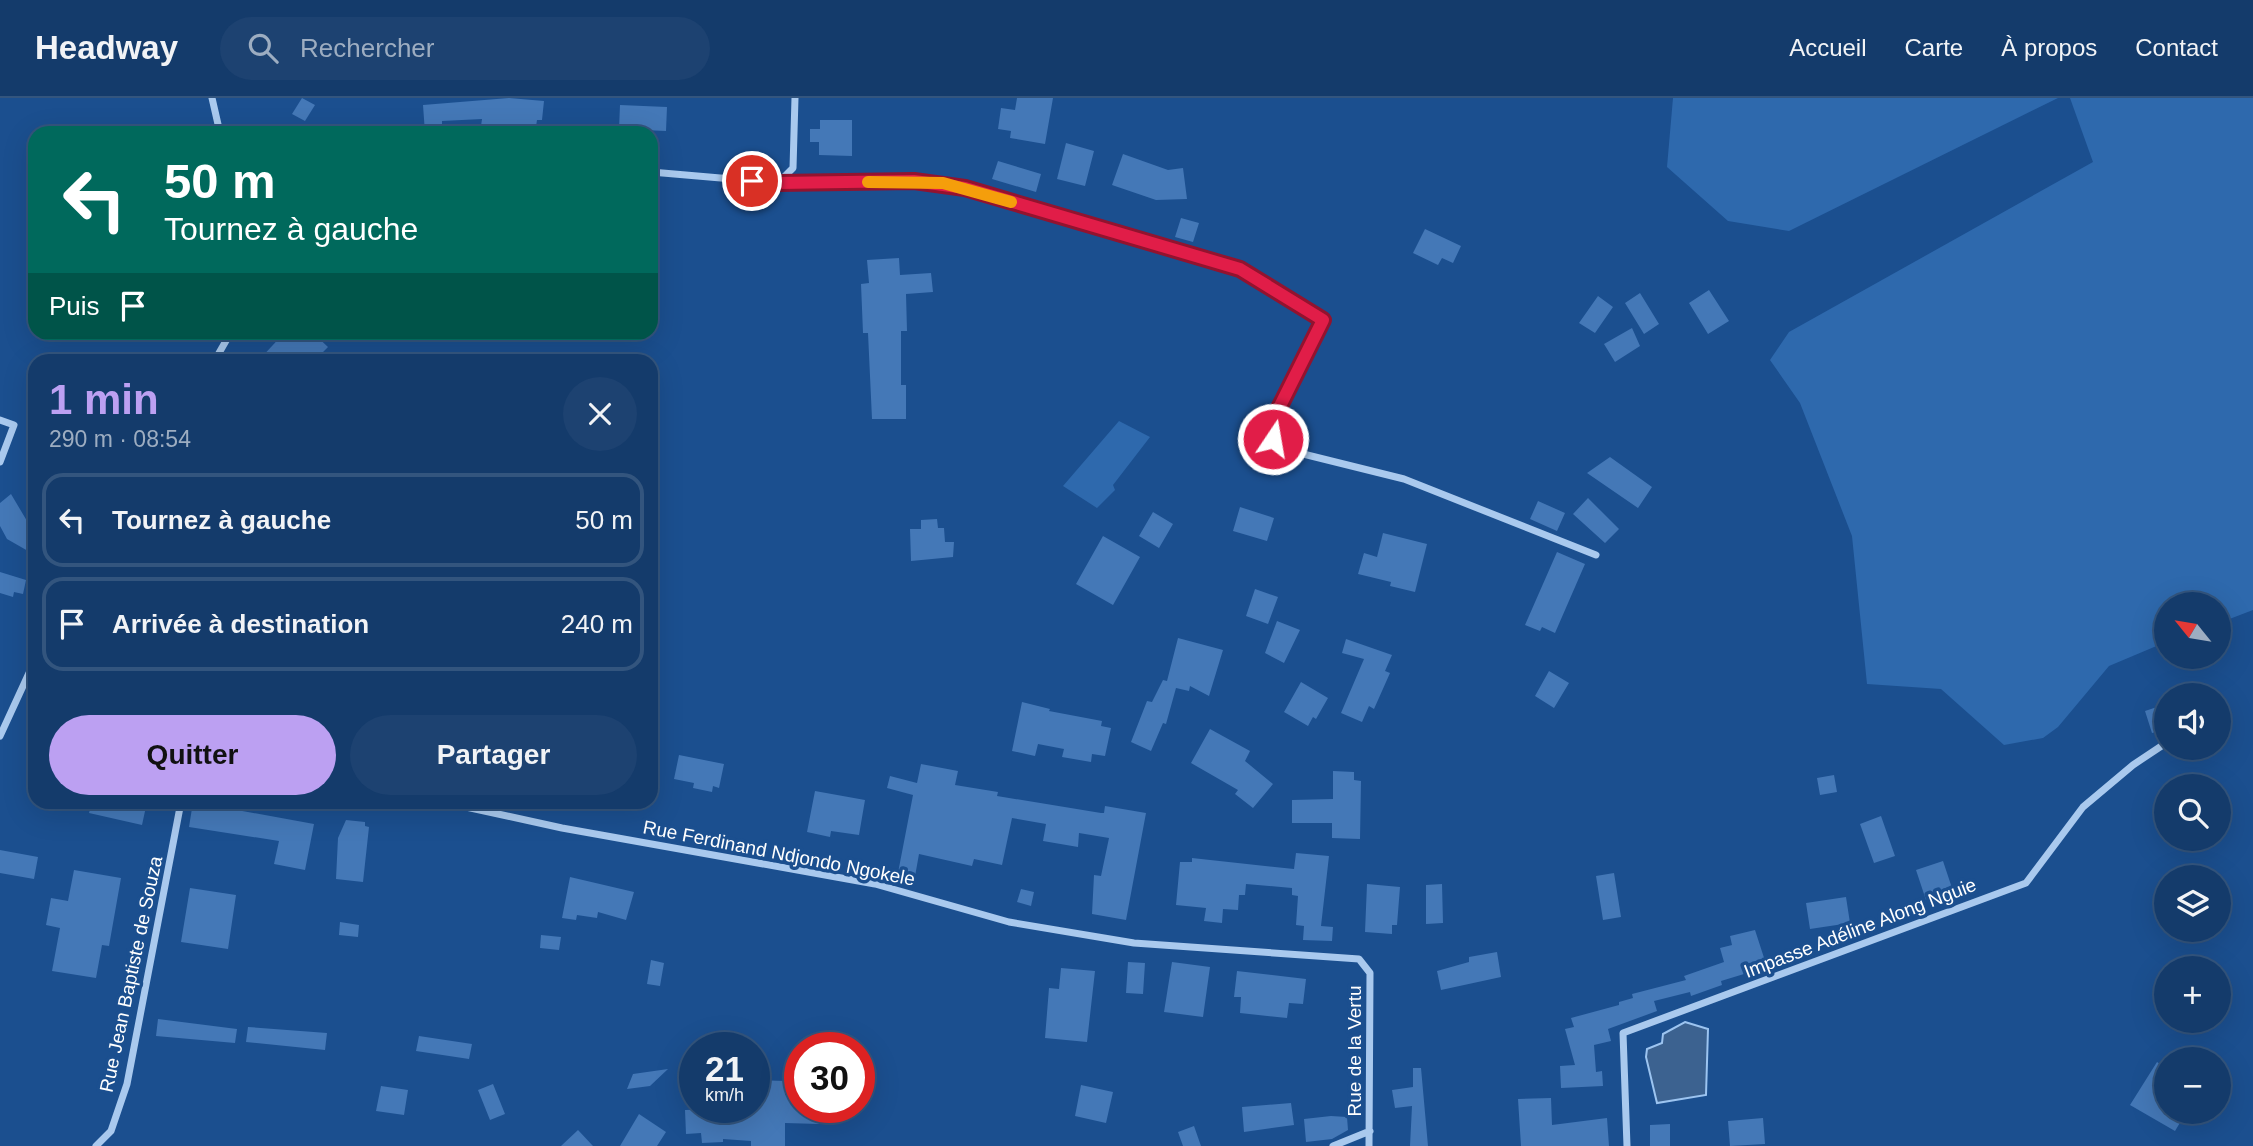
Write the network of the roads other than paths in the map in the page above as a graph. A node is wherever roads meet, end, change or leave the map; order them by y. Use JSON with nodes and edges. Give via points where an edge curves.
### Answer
{"nodes":[{"id":1,"x":212,"y":98,"type":"edge"},
{"id":2,"x":795,"y":98,"type":"edge"},
{"id":3,"x":218,"y":126,"type":"edge"},
{"id":4,"x":658,"y":173,"type":"edge"},
{"id":5,"x":778,"y":183,"type":"junction"},
{"id":6,"x":0,"y":420,"type":"edge"},
{"id":7,"x":0,"y":463,"type":"edge"},
{"id":8,"x":1596,"y":555,"type":"dead end"},
{"id":9,"x":28,"y":675,"type":"edge"},
{"id":10,"x":0,"y":736,"type":"edge"},
{"id":11,"x":2154,"y":751,"type":"edge"},
{"id":12,"x":180,"y":809,"type":"edge"},
{"id":13,"x":475,"y":809,"type":"edge"},
{"id":14,"x":1359,"y":959,"type":"joint"},
{"id":15,"x":1370,"y":1131,"type":"junction"},
{"id":16,"x":96,"y":1146,"type":"edge"},
{"id":17,"x":1333,"y":1146,"type":"edge"},
{"id":18,"x":1369,"y":1146,"type":"edge"},
{"id":19,"x":1627,"y":1146,"type":"edge"}],
"edges":[{"from":1,"to":3,"type":"street"},
{"from":2,"to":5,"type":"street","via":[[793,168]]},
{"from":4,"to":5,"type":"street"},
{"from":5,"to":8,"type":"street","via":[[943,183],[1240,269],[1323,320],[1273,420],[1273,439],[1279,447],[1404,479]]},
{"from":6,"to":7,"type":"street","via":[[14,425]]},
{"from":9,"to":10,"type":"street"},
{"from":11,"to":19,"type":"street","name":"Impasse Adéline Along Nguie","via":[[2083,807],[2026,883],[1623,1033]]},
{"from":12,"to":16,"type":"street","name":"Rue Jean Baptiste de Souza","via":[[127,1084],[111,1131]]},
{"from":13,"to":14,"type":"street","name":"Rue Ferdinand Ndjondo Ngokele","via":[[875,884],[1009,922],[1134,943]]},
{"from":14,"to":15,"type":"street","name":"Rue de la Vertu","via":[[1370,973]]},
{"from":15,"to":17,"type":"street"},
{"from":15,"to":18,"type":"street","name":"Rue de la Vertu"}]}
